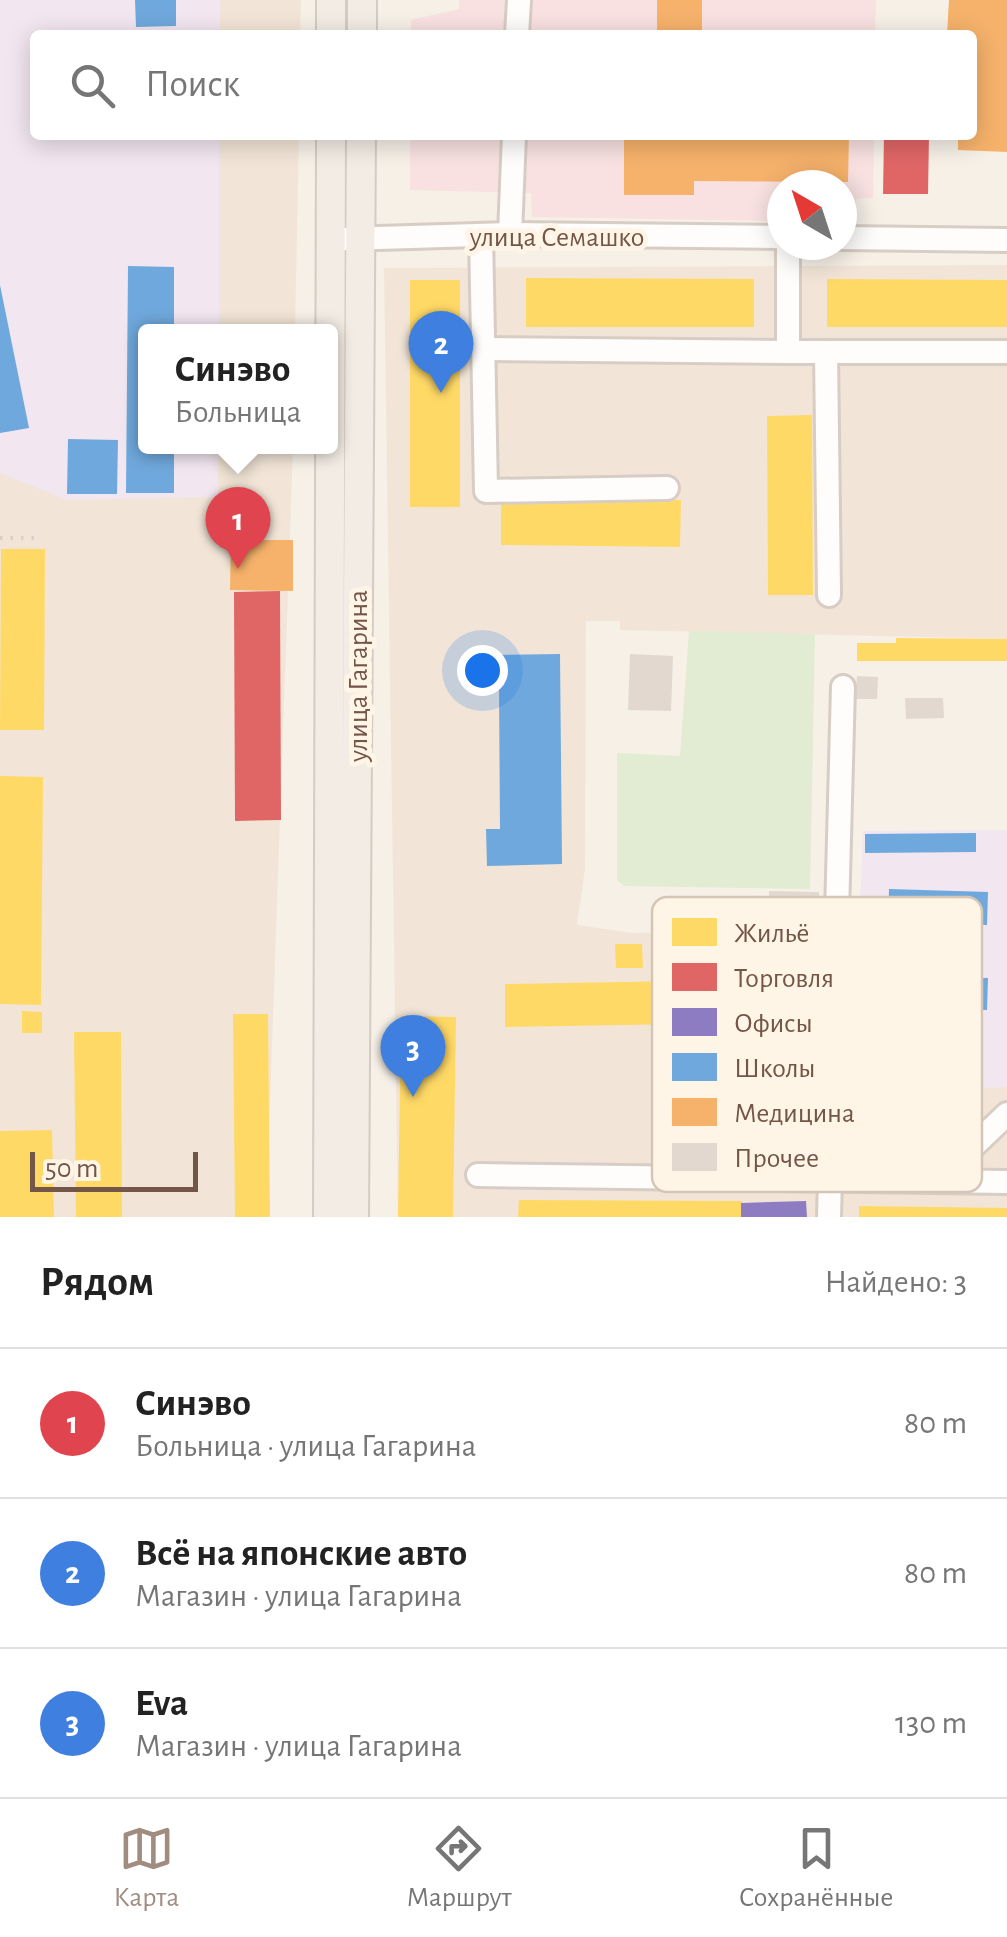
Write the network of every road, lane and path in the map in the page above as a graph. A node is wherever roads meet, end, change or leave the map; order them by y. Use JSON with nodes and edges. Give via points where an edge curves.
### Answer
{"nodes":[{"id":1,"x":331,"y":0,"type":"edge"},
{"id":2,"x":362,"y":0,"type":"edge"},
{"id":3,"x":518,"y":0,"type":"edge"},
{"id":4,"x":331,"y":30,"type":"edge"},
{"id":5,"x":362,"y":30,"type":"edge"},
{"id":6,"x":517,"y":30,"type":"edge"},
{"id":7,"x":331,"y":140,"type":"edge"},
{"id":8,"x":361,"y":140,"type":"edge"},
{"id":9,"x":514,"y":140,"type":"edge"},
{"id":10,"x":510,"y":234,"type":"junction"},
{"id":11,"x":481,"y":235,"type":"junction"},
{"id":12,"x":767,"y":238,"type":"edge"},
{"id":13,"x":857,"y":238,"type":"edge"},
{"id":14,"x":332,"y":239,"type":"junction"},
{"id":15,"x":360,"y":239,"type":"junction"},
{"id":16,"x":1007,"y":240,"type":"edge"},
{"id":17,"x":788,"y":260,"type":"edge"},
{"id":18,"x":332,"y":324,"type":"edge"},
{"id":19,"x":483,"y":348,"type":"junction"},
{"id":20,"x":788,"y":352,"type":"junction"},
{"id":21,"x":826,"y":352,"type":"junction"},
{"id":22,"x":1007,"y":352,"type":"edge"},
{"id":23,"x":331,"y":454,"type":"edge"},
{"id":24,"x":667,"y":488,"type":"dead end"},
{"id":25,"x":0,"y":538,"type":"edge"},
{"id":26,"x":42,"y":538,"type":"dead end"},
{"id":27,"x":829,"y":595,"type":"dead end"},
{"id":28,"x":843,"y":687,"type":"dead end"},
{"id":29,"x":838,"y":897,"type":"edge"},
{"id":30,"x":1007,"y":1114,"type":"edge"},
{"id":31,"x":982,"y":1138,"type":"edge"},
{"id":32,"x":478,"y":1175,"type":"dead end"},
{"id":33,"x":652,"y":1176,"type":"edge"},
{"id":34,"x":982,"y":1181,"type":"edge"},
{"id":35,"x":1007,"y":1182,"type":"edge"},
{"id":36,"x":830,"y":1192,"type":"edge"},
{"id":37,"x":328,"y":1217,"type":"edge"},
{"id":38,"x":354,"y":1217,"type":"edge"},
{"id":39,"x":829,"y":1217,"type":"edge"}],
"edges":[{"from":1,"to":4,"type":"main road"},
{"from":2,"to":5,"type":"main road"},
{"from":3,"to":6,"type":"street"},
{"from":7,"to":14,"type":"main road","name":"улица Гагарина"},
{"from":8,"to":15,"type":"main road","name":"улица Гагарина"},
{"from":9,"to":10,"type":"street"},
{"from":10,"to":11,"type":"street","name":"улица Семашко"},
{"from":10,"to":12,"type":"street","name":"улица Семашко"},
{"from":11,"to":15,"type":"street","name":"улица Семашко"},
{"from":11,"to":19,"type":"street"},
{"from":13,"to":16,"type":"street"},
{"from":14,"to":15,"type":"street","name":"улица Семашко"},
{"from":14,"to":18,"type":"main road","name":"улица Гагарина"},
{"from":15,"to":38,"type":"main road","name":"улица Гагарина"},
{"from":17,"to":20,"type":"street"},
{"from":19,"to":20,"type":"street"},
{"from":19,"to":24,"type":"street","via":[[486,491]]},
{"from":20,"to":21,"type":"street"},
{"from":21,"to":22,"type":"street"},
{"from":21,"to":27,"type":"street"},
{"from":23,"to":37,"type":"main road","name":"улица Гагарина"},
{"from":25,"to":26,"type":"path"},
{"from":28,"to":29,"type":"street"},
{"from":30,"to":31,"type":"street"},
{"from":32,"to":33,"type":"street"},
{"from":34,"to":35,"type":"street"},
{"from":36,"to":39,"type":"street"}]}
